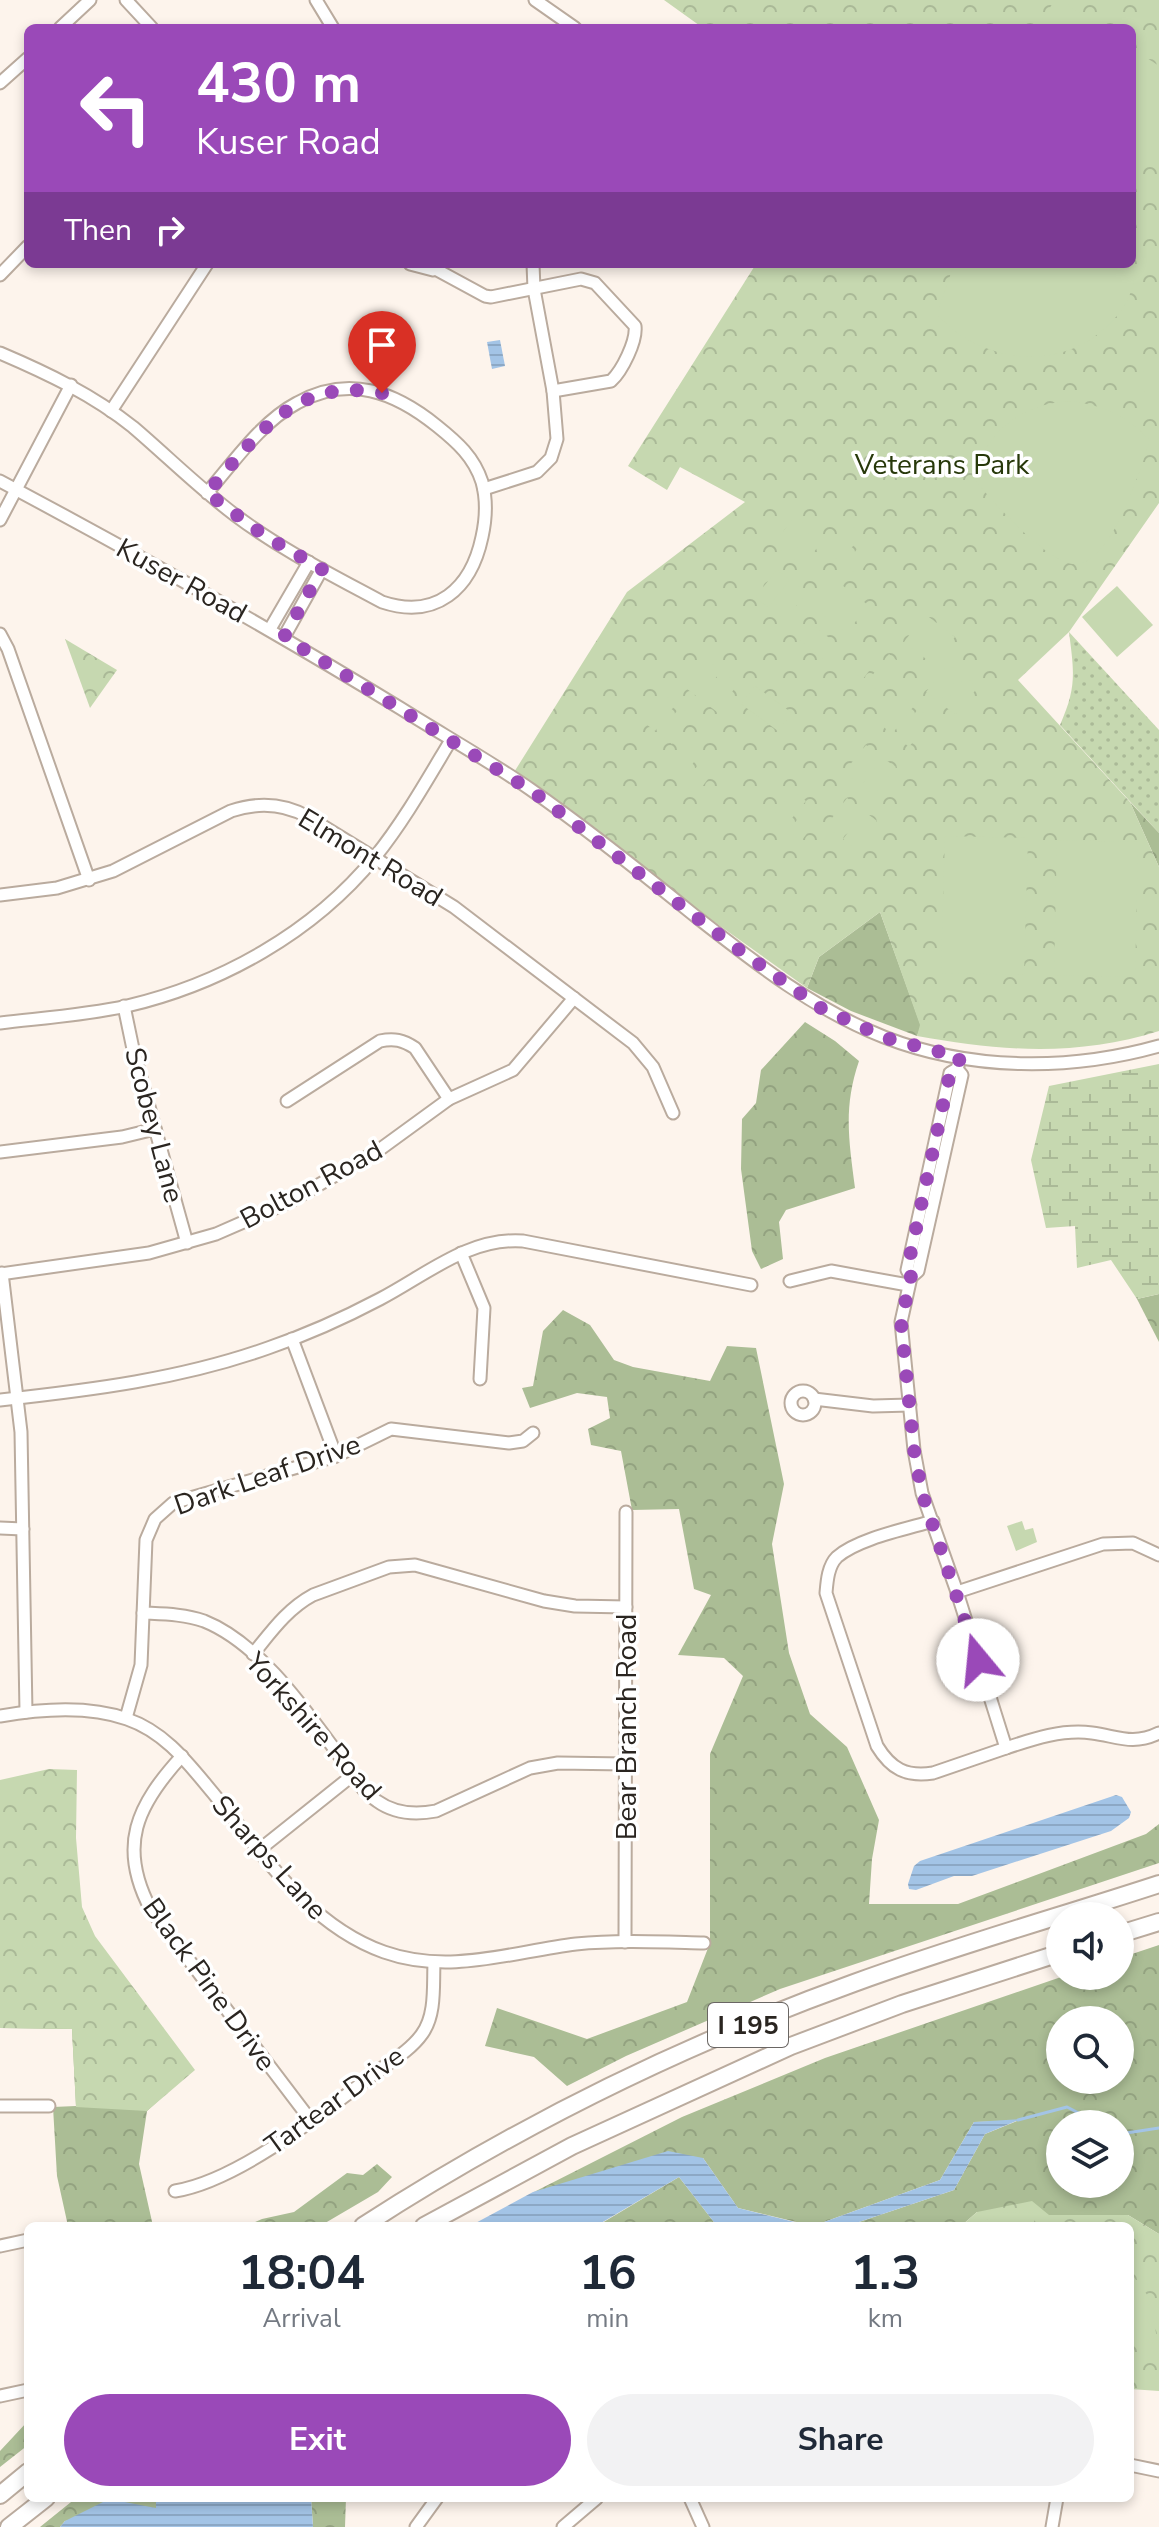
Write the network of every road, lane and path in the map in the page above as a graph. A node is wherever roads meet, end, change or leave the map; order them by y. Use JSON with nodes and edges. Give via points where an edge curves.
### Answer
{"nodes":[{"id":1,"x":90,"y":0,"type":"edge"},
{"id":2,"x":126,"y":0,"type":"edge"},
{"id":3,"x":316,"y":0,"type":"edge"},
{"id":4,"x":535,"y":0,"type":"edge"},
{"id":5,"x":64,"y":24,"type":"edge"},
{"id":6,"x":148,"y":24,"type":"edge"},
{"id":7,"x":331,"y":24,"type":"edge"},
{"id":8,"x":569,"y":24,"type":"edge"},
{"id":9,"x":24,"y":62,"type":"edge"},
{"id":10,"x":0,"y":83,"type":"edge"},
{"id":11,"x":24,"y":250,"type":"edge"},
{"id":12,"x":204,"y":268,"type":"edge"},
{"id":13,"x":434,"y":268,"type":"edge"},
{"id":14,"x":533,"y":268,"type":"edge"},
{"id":15,"x":0,"y":275,"type":"edge"},
{"id":16,"x":534,"y":289,"type":"junction"},
{"id":17,"x":0,"y":353,"type":"edge"},
{"id":18,"x":71,"y":385,"type":"junction"},
{"id":19,"x":553,"y":391,"type":"junction"},
{"id":20,"x":111,"y":411,"type":"junction"},
{"id":21,"x":0,"y":481,"type":"edge"},
{"id":22,"x":484,"y":489,"type":"junction"},
{"id":23,"x":17,"y":490,"type":"junction"},
{"id":24,"x":207,"y":493,"type":"junction"},
{"id":25,"x":0,"y":520,"type":"edge"},
{"id":26,"x":309,"y":562,"type":"junction"},
{"id":27,"x":322,"y":569,"type":"junction"},
{"id":28,"x":270,"y":629,"type":"junction"},
{"id":29,"x":0,"y":634,"type":"edge"},
{"id":30,"x":284,"y":637,"type":"junction"},
{"id":31,"x":451,"y":740,"type":"junction"},
{"id":32,"x":374,"y":858,"type":"junction"},
{"id":33,"x":89,"y":880,"type":"junction"},
{"id":34,"x":0,"y":895,"type":"edge"},
{"id":35,"x":574,"y":998,"type":"junction"},
{"id":36,"x":124,"y":1006,"type":"junction"},
{"id":37,"x":0,"y":1023,"type":"edge"},
{"id":38,"x":1159,"y":1046,"type":"edge"},
{"id":39,"x":958,"y":1063,"type":"junction"},
{"id":40,"x":449,"y":1099,"type":"junction"},
{"id":41,"x":287,"y":1101,"type":"dead end"},
{"id":42,"x":673,"y":1113,"type":"dead end"},
{"id":43,"x":155,"y":1129,"type":"junction"},
{"id":44,"x":0,"y":1152,"type":"edge"},
{"id":45,"x":187,"y":1243,"type":"junction"},
{"id":46,"x":461,"y":1253,"type":"junction"},
{"id":47,"x":1,"y":1274,"type":"edge"},
{"id":48,"x":790,"y":1281,"type":"dead end"},
{"id":49,"x":909,"y":1281,"type":"junction"},
{"id":50,"x":751,"y":1285,"type":"dead end"},
{"id":51,"x":292,"y":1339,"type":"junction"},
{"id":52,"x":480,"y":1379,"type":"dead end"},
{"id":53,"x":17,"y":1398,"type":"junction"},
{"id":54,"x":814,"y":1399,"type":"dead end"},
{"id":55,"x":0,"y":1400,"type":"edge"},
{"id":56,"x":910,"y":1405,"type":"junction"},
{"id":57,"x":533,"y":1433,"type":"dead end"},
{"id":58,"x":336,"y":1456,"type":"junction"},
{"id":59,"x":626,"y":1512,"type":"dead end"},
{"id":60,"x":933,"y":1521,"type":"junction"},
{"id":61,"x":0,"y":1528,"type":"edge"},
{"id":62,"x":23,"y":1529,"type":"junction"},
{"id":63,"x":1159,"y":1555,"type":"edge"},
{"id":64,"x":957,"y":1592,"type":"junction"},
{"id":65,"x":626,"y":1607,"type":"junction"},
{"id":66,"x":143,"y":1613,"type":"junction"},
{"id":67,"x":253,"y":1654,"type":"junction"},
{"id":68,"x":26,"y":1712,"type":"junction"},
{"id":69,"x":0,"y":1716,"type":"edge"},
{"id":70,"x":126,"y":1718,"type":"junction"},
{"id":71,"x":1159,"y":1733,"type":"edge"},
{"id":72,"x":1006,"y":1748,"type":"junction"},
{"id":73,"x":182,"y":1756,"type":"junction"},
{"id":74,"x":626,"y":1764,"type":"junction"},
{"id":75,"x":353,"y":1775,"type":"junction"},
{"id":76,"x":259,"y":1850,"type":"junction"},
{"id":77,"x":1159,"y":1884,"type":"edge"},
{"id":78,"x":1159,"y":1922,"type":"edge"},
{"id":79,"x":1134,"y":1930,"type":"edge"},
{"id":80,"x":625,"y":1942,"type":"junction"},
{"id":81,"x":704,"y":1943,"type":"dead end"},
{"id":82,"x":1046,"y":1958,"type":"edge"},
{"id":83,"x":434,"y":1963,"type":"junction"},
{"id":84,"x":0,"y":2106,"type":"edge"},
{"id":85,"x":49,"y":2106,"type":"dead end"},
{"id":86,"x":312,"y":2122,"type":"junction"},
{"id":87,"x":175,"y":2191,"type":"dead end"},
{"id":88,"x":369,"y":2222,"type":"edge"},
{"id":89,"x":431,"y":2222,"type":"edge"},
{"id":90,"x":24,"y":2241,"type":"edge"},
{"id":91,"x":0,"y":2246,"type":"edge"},
{"id":92,"x":24,"y":2391,"type":"edge"},
{"id":93,"x":0,"y":2396,"type":"edge"},
{"id":94,"x":1134,"y":2466,"type":"edge"},
{"id":95,"x":1159,"y":2471,"type":"edge"},
{"id":96,"x":24,"y":2475,"type":"edge"},
{"id":97,"x":0,"y":2495,"type":"edge"},
{"id":98,"x":41,"y":2502,"type":"edge"},
{"id":99,"x":434,"y":2502,"type":"edge"},
{"id":100,"x":592,"y":2502,"type":"edge"},
{"id":101,"x":692,"y":2502,"type":"edge"},
{"id":102,"x":1056,"y":2502,"type":"edge"},
{"id":103,"x":9,"y":2527,"type":"edge"},
{"id":104,"x":416,"y":2527,"type":"edge"},
{"id":105,"x":563,"y":2527,"type":"edge"},
{"id":106,"x":703,"y":2527,"type":"edge"},
{"id":107,"x":1052,"y":2527,"type":"edge"}],
"edges":[{"from":1,"to":5,"type":"street"},
{"from":2,"to":6,"type":"street"},
{"from":3,"to":7,"type":"street"},
{"from":4,"to":8,"type":"street"},
{"from":9,"to":10,"type":"street"},
{"from":11,"to":15,"type":"street"},
{"from":12,"to":20,"type":"street"},
{"from":13,"to":16,"type":"street","via":[[485,296]]},
{"from":14,"to":16,"type":"street"},
{"from":16,"to":19,"type":"street"},
{"from":16,"to":19,"type":"street","via":[[588,280],[636,330],[611,381]]},
{"from":17,"to":18,"type":"street"},
{"from":18,"to":20,"type":"street"},
{"from":18,"to":23,"type":"street"},
{"from":19,"to":22,"type":"street","via":[[557,439],[551,458],[526,478]]},
{"from":20,"to":24,"type":"street"},
{"from":21,"to":23,"type":"street","name":"Kuser Road"},
{"from":22,"to":24,"type":"street","via":[[460,445],[413,407],[382,393],[348,389],[316,395],[285,410]]},
{"from":22,"to":27,"type":"street","via":[[486,513],[478,553],[465,581],[444,599],[420,607],[394,606]]},
{"from":23,"to":25,"type":"street"},
{"from":23,"to":28,"type":"street","name":"Kuser Road"},
{"from":24,"to":26,"type":"street"},
{"from":26,"to":27,"type":"street"},
{"from":26,"to":28,"type":"street"},
{"from":27,"to":30,"type":"street"},
{"from":28,"to":30,"type":"street","name":"Kuser Road"},
{"from":29,"to":33,"type":"street"},
{"from":30,"to":31,"type":"street","name":"Kuser Road"},
{"from":31,"to":32,"type":"street"},
{"from":31,"to":39,"type":"street","name":"Kuser Road","via":[[556,809],[821,1008]]},
{"from":32,"to":33,"type":"street","name":"Elmont Road","via":[[300,812],[256,805],[231,811]]},
{"from":32,"to":35,"type":"street","name":"Elmont Road","via":[[454,907]]},
{"from":32,"to":36,"type":"street","via":[[324,908],[270,947],[213,977]]},
{"from":33,"to":34,"type":"street","name":"Elmont Road"},
{"from":35,"to":40,"type":"street","name":"Bolton Road","via":[[513,1070]]},
{"from":35,"to":42,"type":"street","name":"Elmont Road","via":[[644,1054]]},
{"from":36,"to":37,"type":"street"},
{"from":36,"to":43,"type":"street","name":"Scobey Lane"},
{"from":38,"to":39,"type":"street","name":"Kuser Road","via":[[1050,1064]]},
{"from":39,"to":49,"type":"street","via":[[950,1073],[934,1174],[907,1270]]},
{"from":40,"to":41,"type":"street","via":[[415,1048],[389,1039]]},
{"from":40,"to":45,"type":"street","name":"Bolton Road","via":[[326,1182],[253,1220]]},
{"from":43,"to":44,"type":"street"},
{"from":43,"to":45,"type":"street","name":"Scobey Lane"},
{"from":45,"to":47,"type":"street","name":"Bolton Road","via":[[109,1261]]},
{"from":46,"to":50,"type":"street","via":[[492,1241],[523,1241]]},
{"from":46,"to":51,"type":"street","via":[[376,1301]]},
{"from":46,"to":52,"type":"street","via":[[484,1308]]},
{"from":47,"to":53,"type":"street"},
{"from":48,"to":49,"type":"street","via":[[831,1271]]},
{"from":49,"to":56,"type":"street","via":[[901,1322]]},
{"from":51,"to":53,"type":"street","via":[[157,1379]]},
{"from":51,"to":58,"type":"street"},
{"from":53,"to":55,"type":"street"},
{"from":53,"to":62,"type":"street"},
{"from":54,"to":56,"type":"street"},
{"from":56,"to":60,"type":"street","via":[[922,1493]]},
{"from":57,"to":58,"type":"street","name":"Dark Leaf Drive","via":[[509,1443],[391,1429]]},
{"from":58,"to":66,"type":"street","name":"Dark Leaf Drive","via":[[183,1499],[163,1511],[146,1540]]},
{"from":59,"to":65,"type":"street","name":"Bear Branch Road"},
{"from":60,"to":64,"type":"street"},
{"from":60,"to":72,"type":"street","via":[[851,1547],[829,1570],[826,1593],[886,1761],[920,1775]]},
{"from":61,"to":62,"type":"street"},
{"from":62,"to":68,"type":"street"},
{"from":63,"to":64,"type":"street","via":[[1133,1543],[1103,1544]]},
{"from":64,"to":72,"type":"street"},
{"from":65,"to":67,"type":"street","via":[[544,1601],[426,1566],[402,1565],[300,1602]]},
{"from":65,"to":74,"type":"street","name":"Bear Branch Road"},
{"from":66,"to":67,"type":"street","name":"Yorkshire Road","via":[[204,1621]]},
{"from":66,"to":70,"type":"street","name":"Dark Leaf Drive","via":[[141,1665]]},
{"from":67,"to":75,"type":"street","name":"Yorkshire Road","via":[[291,1692]]},
{"from":68,"to":69,"type":"street","name":"Sharps Lane"},
{"from":68,"to":70,"type":"street","name":"Sharps Lane","via":[[90,1711]]},
{"from":70,"to":73,"type":"street","name":"Sharps Lane","via":[[160,1736]]},
{"from":71,"to":72,"type":"street","via":[[1124,1741],[1063,1733]]},
{"from":73,"to":76,"type":"street","name":"Sharps Lane"},
{"from":73,"to":86,"type":"street","name":"Black Pine Drive","via":[[156,1783],[140,1814],[134,1847],[144,1896]]},
{"from":74,"to":75,"type":"street","name":"Yorkshire Road","via":[[543,1764],[448,1806],[410,1814],[368,1794]]},
{"from":74,"to":80,"type":"street","name":"Bear Branch Road"},
{"from":75,"to":76,"type":"street"},
{"from":76,"to":83,"type":"street","name":"Sharps Lane","via":[[308,1905],[345,1933],[385,1952]]},
{"from":77,"to":88,"type":"highway","number":"I 195","via":[[856,1982],[731,2031],[557,2113],[456,2167]]},
{"from":78,"to":79,"type":"highway"},
{"from":80,"to":81,"type":"street","name":"Sharps Lane"},
{"from":80,"to":83,"type":"street","name":"Sharps Lane"},
{"from":82,"to":89,"type":"highway","number":"I 195","via":[[791,2046],[572,2146]]},
{"from":83,"to":86,"type":"street","name":"Tartear Drive","via":[[429,2021],[417,2041]]},
{"from":84,"to":85,"type":"street"},
{"from":86,"to":87,"type":"street","name":"Tartear Drive","via":[[241,2165]]},
{"from":90,"to":91,"type":"street"},
{"from":92,"to":93,"type":"street"},
{"from":94,"to":95,"type":"street"},
{"from":96,"to":97,"type":"highway"},
{"from":98,"to":103,"type":"highway"},
{"from":99,"to":104,"type":"street"},
{"from":100,"to":105,"type":"street"},
{"from":101,"to":106,"type":"street"},
{"from":102,"to":107,"type":"street"}]}
